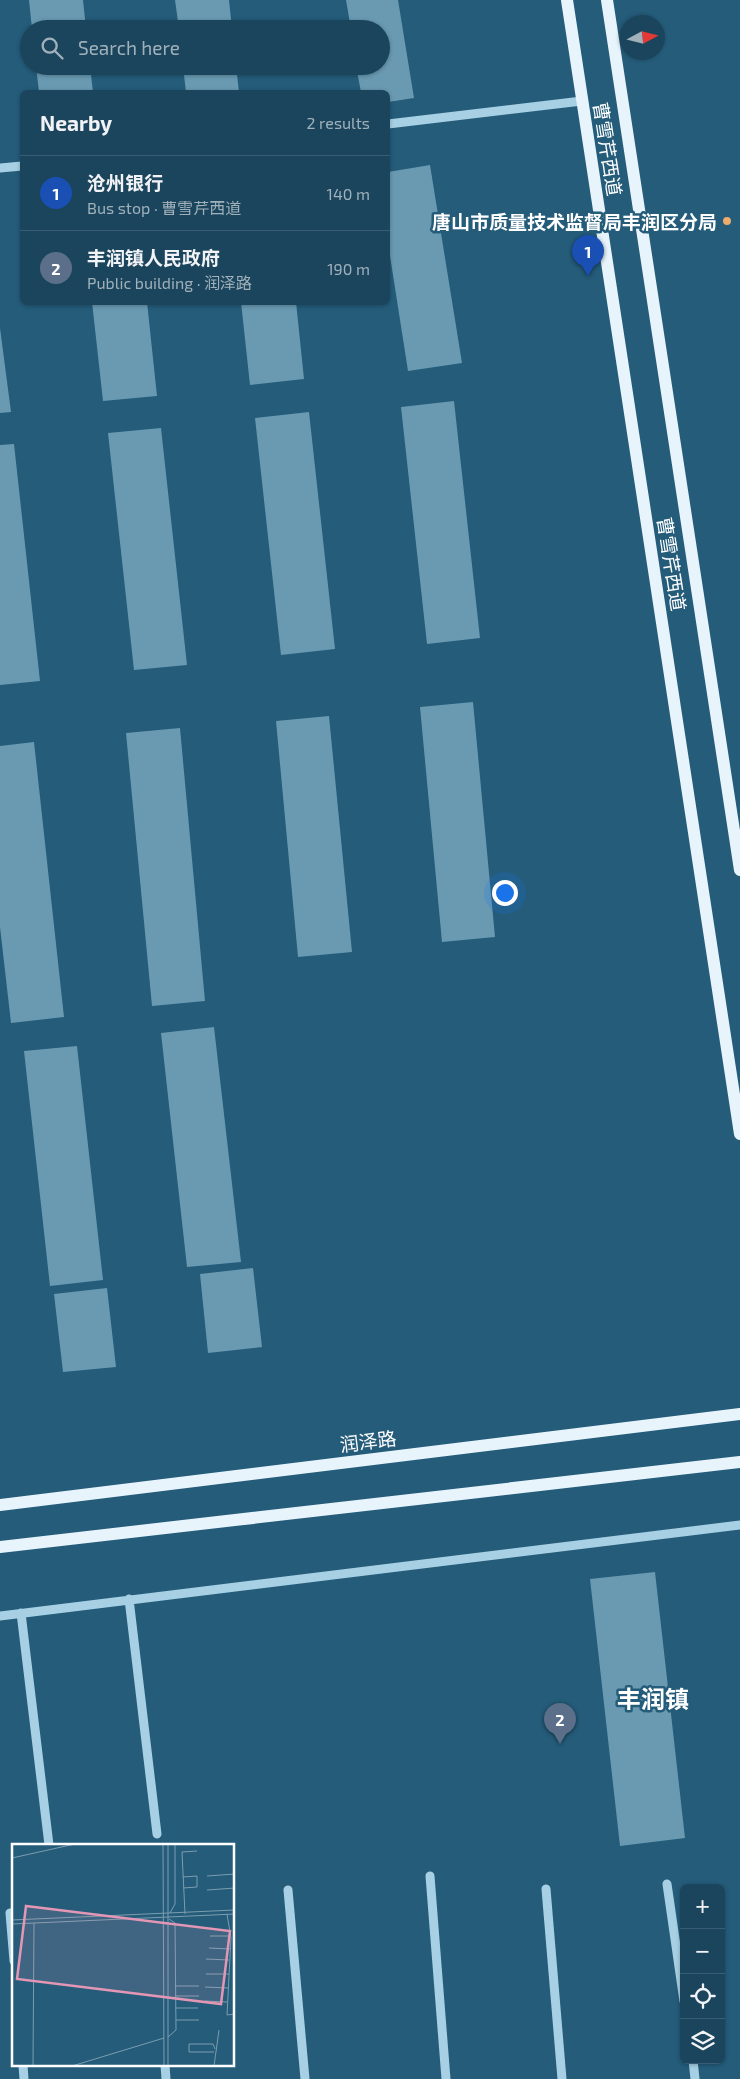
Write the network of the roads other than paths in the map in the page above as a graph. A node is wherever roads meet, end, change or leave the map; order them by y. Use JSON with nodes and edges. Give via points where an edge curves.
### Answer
{"nodes":[{"id":1,"x":567,"y":0,"type":"edge"},
{"id":2,"x":607,"y":0,"type":"edge"},
{"id":3,"x":582,"y":101,"type":"junction"},
{"id":4,"x":390,"y":124,"type":"edge"},
{"id":5,"x":20,"y":166,"type":"edge"},
{"id":6,"x":0,"y":168,"type":"edge"},
{"id":7,"x":740,"y":870,"type":"edge"},
{"id":8,"x":740,"y":1134,"type":"edge"},
{"id":9,"x":740,"y":1414,"type":"edge"},
{"id":10,"x":740,"y":1462,"type":"edge"},
{"id":11,"x":0,"y":1505,"type":"edge"},
{"id":12,"x":740,"y":1525,"type":"edge"},
{"id":13,"x":0,"y":1547,"type":"edge"},
{"id":14,"x":129,"y":1599,"type":"junction"},
{"id":15,"x":21,"y":1613,"type":"junction"},
{"id":16,"x":0,"y":1616,"type":"edge"},
{"id":17,"x":157,"y":1834,"type":"dead end"},
{"id":18,"x":49,"y":1844,"type":"edge"},
{"id":19,"x":430,"y":1876,"type":"dead end"},
{"id":20,"x":666,"y":1884,"type":"dead end"},
{"id":21,"x":546,"y":1889,"type":"dead end"},
{"id":22,"x":288,"y":1890,"type":"dead end"},
{"id":23,"x":10,"y":1913,"type":"dead end"},
{"id":24,"x":12,"y":1937,"type":"edge"},
{"id":25,"x":680,"y":1975,"type":"edge"},
{"id":26,"x":693,"y":2064,"type":"edge"},
{"id":27,"x":23,"y":2066,"type":"edge"},
{"id":28,"x":165,"y":2066,"type":"edge"},
{"id":29,"x":24,"y":2079,"type":"edge"},
{"id":30,"x":166,"y":2079,"type":"edge"},
{"id":31,"x":305,"y":2079,"type":"edge"},
{"id":32,"x":446,"y":2079,"type":"edge"},
{"id":33,"x":562,"y":2079,"type":"edge"},
{"id":34,"x":695,"y":2079,"type":"edge"}],
"edges":[{"from":1,"to":3,"type":"main road","name":"曹雪芹西道"},
{"from":2,"to":7,"type":"main road","name":"曹雪芹西道"},
{"from":3,"to":4,"type":"street"},
{"from":3,"to":8,"type":"main road","name":"曹雪芹西道"},
{"from":5,"to":6,"type":"street"},
{"from":9,"to":11,"type":"main road","name":"润泽路"},
{"from":10,"to":13,"type":"main road"},
{"from":12,"to":14,"type":"street"},
{"from":14,"to":15,"type":"street"},
{"from":14,"to":17,"type":"street"},
{"from":15,"to":16,"type":"street"},
{"from":15,"to":18,"type":"street"},
{"from":19,"to":32,"type":"street"},
{"from":20,"to":25,"type":"street"},
{"from":21,"to":33,"type":"street"},
{"from":22,"to":31,"type":"street"},
{"from":23,"to":24,"type":"street"},
{"from":26,"to":34,"type":"street"},
{"from":27,"to":29,"type":"street"},
{"from":28,"to":30,"type":"street"}]}
